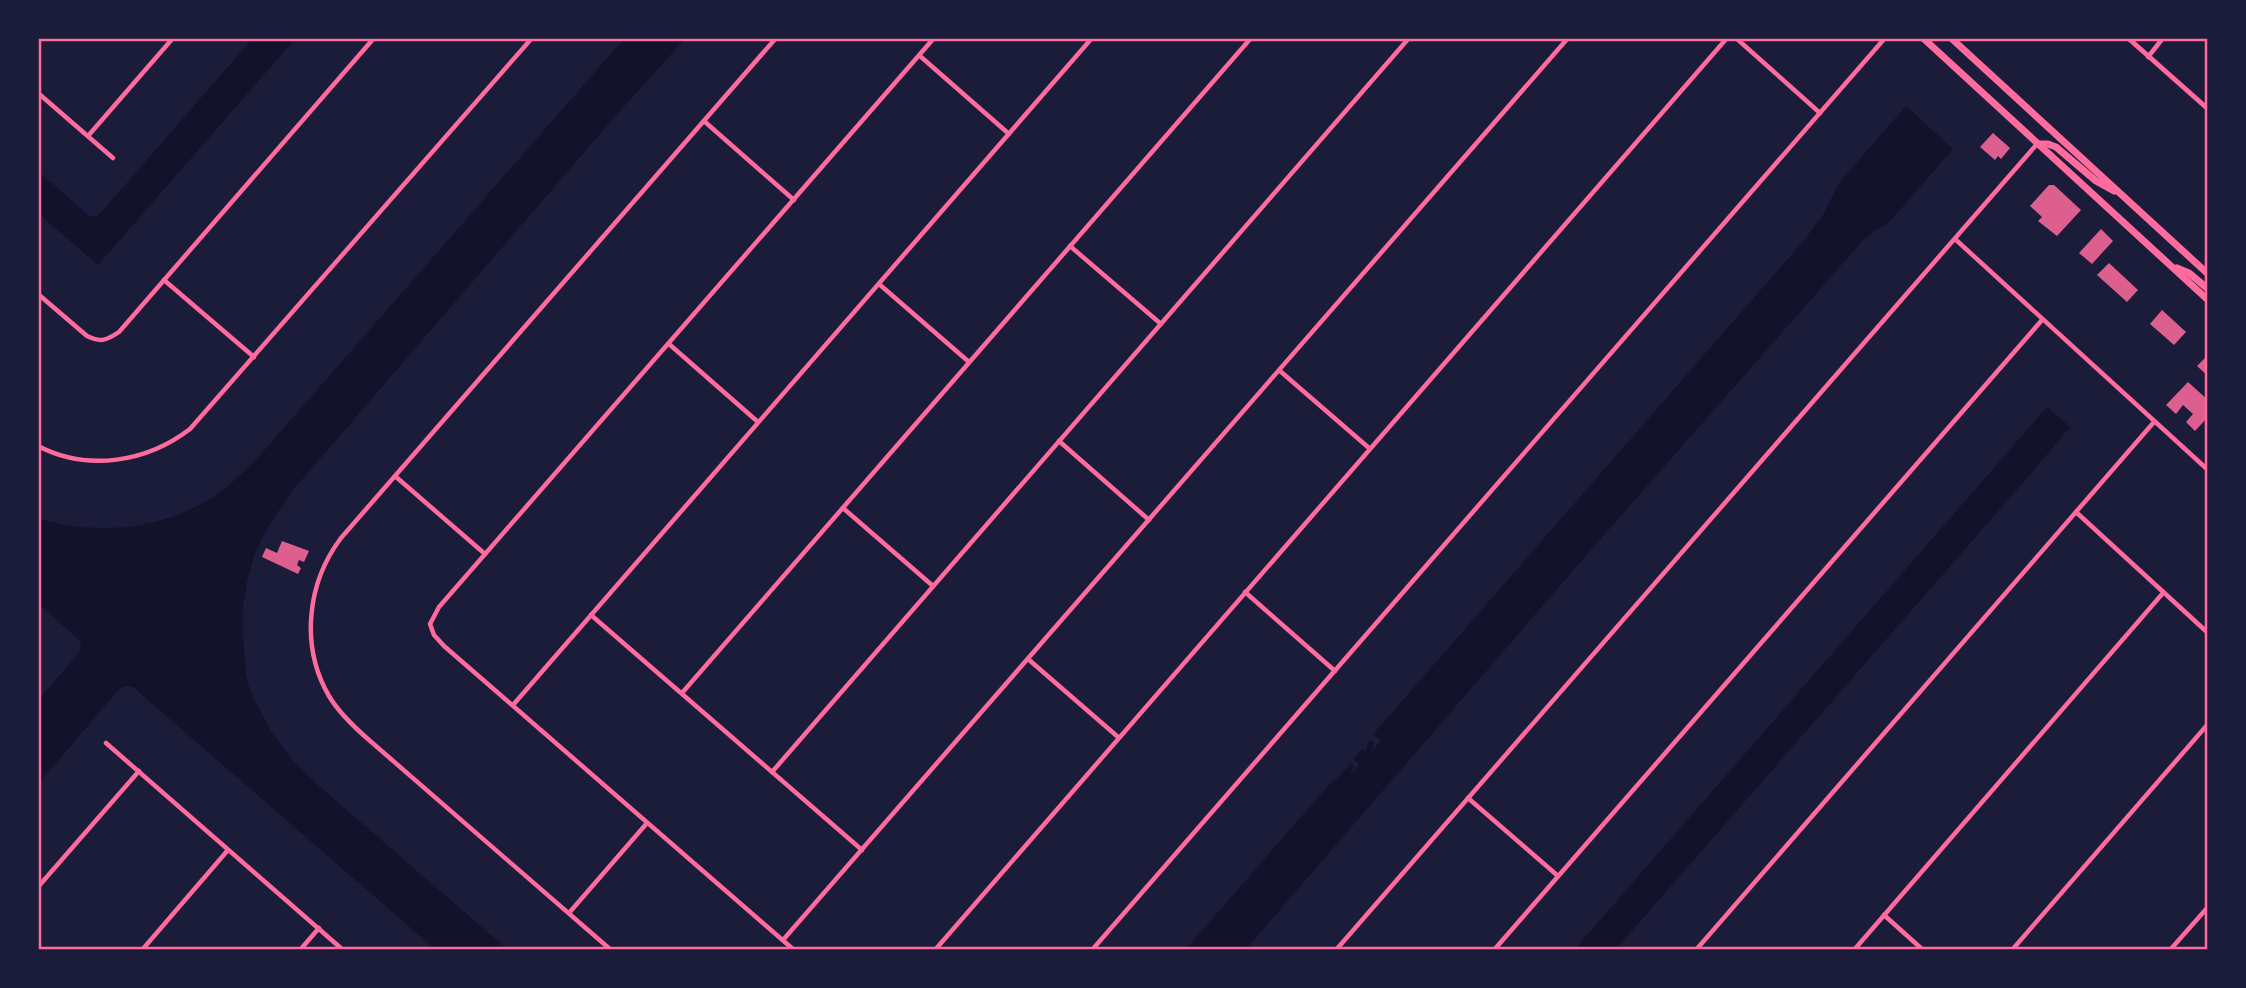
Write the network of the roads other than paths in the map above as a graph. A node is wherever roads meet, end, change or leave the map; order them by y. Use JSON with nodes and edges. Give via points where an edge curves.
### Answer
{"nodes":[{"id":1,"x":173,"y":38,"type":"edge"},
{"id":2,"x":374,"y":38,"type":"edge"},
{"id":3,"x":532,"y":38,"type":"edge"},
{"id":4,"x":776,"y":38,"type":"edge"},
{"id":5,"x":934,"y":38,"type":"edge"},
{"id":6,"x":1092,"y":38,"type":"edge"},
{"id":7,"x":1251,"y":38,"type":"edge"},
{"id":8,"x":1409,"y":38,"type":"edge"},
{"id":9,"x":1559,"y":38,"type":"edge"},
{"id":10,"x":1727,"y":38,"type":"edge"},
{"id":11,"x":1736,"y":38,"type":"edge"},
{"id":12,"x":1885,"y":38,"type":"edge"},
{"id":13,"x":1923,"y":38,"type":"edge"},
{"id":14,"x":1951,"y":38,"type":"edge"},
{"id":15,"x":2128,"y":38,"type":"edge"},
{"id":16,"x":2163,"y":38,"type":"edge"},
{"id":17,"x":1566,"y":41,"type":"edge"},
{"id":18,"x":920,"y":55,"type":"junction"},
{"id":19,"x":2148,"y":57,"type":"junction"},
{"id":20,"x":38,"y":93,"type":"edge"},
{"id":21,"x":2207,"y":109,"type":"edge"},
{"id":22,"x":1820,"y":113,"type":"junction"},
{"id":23,"x":704,"y":121,"type":"junction"},
{"id":24,"x":1009,"y":134,"type":"junction"},
{"id":25,"x":88,"y":136,"type":"junction"},
{"id":26,"x":2037,"y":144,"type":"junction"},
{"id":27,"x":113,"y":158,"type":"dead end"},
{"id":28,"x":2121,"y":194,"type":"junction"},
{"id":29,"x":794,"y":200,"type":"junction"},
{"id":30,"x":1955,"y":239,"type":"junction"},
{"id":31,"x":1070,"y":246,"type":"junction"},
{"id":32,"x":2170,"y":265,"type":"junction"},
{"id":33,"x":2207,"y":274,"type":"edge"},
{"id":34,"x":164,"y":280,"type":"junction"},
{"id":35,"x":879,"y":284,"type":"junction"},
{"id":36,"x":2207,"y":289,"type":"edge"},
{"id":37,"x":38,"y":294,"type":"edge"},
{"id":38,"x":2207,"y":299,"type":"edge"},
{"id":39,"x":2042,"y":320,"type":"junction"},
{"id":40,"x":1161,"y":324,"type":"junction"},
{"id":41,"x":669,"y":344,"type":"junction"},
{"id":42,"x":254,"y":357,"type":"junction"},
{"id":43,"x":969,"y":362,"type":"junction"},
{"id":44,"x":1280,"y":371,"type":"junction"},
{"id":45,"x":758,"y":422,"type":"junction"},
{"id":46,"x":2154,"y":422,"type":"junction"},
{"id":47,"x":1059,"y":441,"type":"junction"},
{"id":48,"x":38,"y":446,"type":"edge"},
{"id":49,"x":1369,"y":448,"type":"junction"},
{"id":50,"x":2207,"y":470,"type":"edge"},
{"id":51,"x":395,"y":476,"type":"junction"},
{"id":52,"x":843,"y":508,"type":"junction"},
{"id":53,"x":2076,"y":512,"type":"junction"},
{"id":54,"x":1149,"y":520,"type":"junction"},
{"id":55,"x":485,"y":554,"type":"junction"},
{"id":56,"x":933,"y":586,"type":"junction"},
{"id":57,"x":1245,"y":592,"type":"junction"},
{"id":58,"x":2163,"y":593,"type":"junction"},
{"id":59,"x":591,"y":615,"type":"junction"},
{"id":60,"x":2207,"y":634,"type":"edge"},
{"id":61,"x":1028,"y":659,"type":"junction"},
{"id":62,"x":1335,"y":671,"type":"junction"},
{"id":63,"x":682,"y":693,"type":"junction"},
{"id":64,"x":513,"y":705,"type":"junction"},
{"id":65,"x":2207,"y":724,"type":"edge"},
{"id":66,"x":1118,"y":737,"type":"junction"},
{"id":67,"x":106,"y":743,"type":"dead end"},
{"id":68,"x":139,"y":771,"type":"junction"},
{"id":69,"x":772,"y":772,"type":"junction"},
{"id":70,"x":1468,"y":798,"type":"junction"},
{"id":71,"x":648,"y":823,"type":"junction"},
{"id":72,"x":228,"y":849,"type":"junction"},
{"id":73,"x":862,"y":850,"type":"junction"},
{"id":74,"x":1558,"y":876,"type":"junction"},
{"id":75,"x":38,"y":887,"type":"edge"},
{"id":76,"x":2207,"y":907,"type":"edge"},
{"id":77,"x":569,"y":914,"type":"junction"},
{"id":78,"x":1884,"y":915,"type":"junction"},
{"id":79,"x":318,"y":928,"type":"junction"},
{"id":80,"x":783,"y":940,"type":"junction"},
{"id":81,"x":937,"y":949,"type":"edge"},
{"id":82,"x":142,"y":950,"type":"edge"},
{"id":83,"x":300,"y":950,"type":"edge"},
{"id":84,"x":343,"y":950,"type":"edge"},
{"id":85,"x":611,"y":950,"type":"edge"},
{"id":86,"x":794,"y":950,"type":"edge"},
{"id":87,"x":1092,"y":950,"type":"edge"},
{"id":88,"x":1336,"y":950,"type":"edge"},
{"id":89,"x":1494,"y":950,"type":"edge"},
{"id":90,"x":1696,"y":950,"type":"edge"},
{"id":91,"x":1854,"y":950,"type":"edge"},
{"id":92,"x":1923,"y":950,"type":"edge"},
{"id":93,"x":2012,"y":950,"type":"edge"},
{"id":94,"x":2170,"y":950,"type":"edge"}],
"edges":[{"from":1,"to":25,"type":"street"},
{"from":2,"to":34,"type":"street"},
{"from":3,"to":42,"type":"street"},
{"from":4,"to":23,"type":"street"},
{"from":5,"to":18,"type":"street"},
{"from":6,"to":24,"type":"street"},
{"from":7,"to":31,"type":"street"},
{"from":8,"to":40,"type":"street"},
{"from":9,"to":17,"type":"street"},
{"from":10,"to":49,"type":"street"},
{"from":11,"to":22,"type":"street"},
{"from":12,"to":22,"type":"street"},
{"from":13,"to":26,"type":"main road"},
{"from":14,"to":28,"type":"main road"},
{"from":15,"to":19,"type":"street"},
{"from":16,"to":19,"type":"street"},
{"from":17,"to":44,"type":"street"},
{"from":18,"to":24,"type":"street"},
{"from":18,"to":29,"type":"street"},
{"from":19,"to":21,"type":"street"},
{"from":20,"to":25,"type":"street"},
{"from":22,"to":62,"type":"street"},
{"from":23,"to":29,"type":"street"},
{"from":23,"to":51,"type":"street"},
{"from":24,"to":35,"type":"street"},
{"from":25,"to":27,"type":"street"},
{"from":26,"to":28,"type":"main road","via":[[2056,147],[2096,181]]},
{"from":26,"to":30,"type":"street"},
{"from":26,"to":32,"type":"main road"},
{"from":28,"to":33,"type":"main road"},
{"from":29,"to":41,"type":"street"},
{"from":30,"to":39,"type":"street"},
{"from":30,"to":70,"type":"street"},
{"from":31,"to":40,"type":"street"},
{"from":31,"to":43,"type":"street"},
{"from":32,"to":36,"type":"main road"},
{"from":32,"to":38,"type":"main road"},
{"from":34,"to":37,"type":"street","via":[[119,332],[105,341],[88,336]]},
{"from":34,"to":42,"type":"street"},
{"from":35,"to":43,"type":"street"},
{"from":35,"to":45,"type":"street"},
{"from":39,"to":46,"type":"street"},
{"from":39,"to":74,"type":"street"},
{"from":40,"to":47,"type":"street"},
{"from":41,"to":45,"type":"street"},
{"from":41,"to":55,"type":"street"},
{"from":42,"to":48,"type":"street","via":[[199,422],[153,451],[119,460],[78,459]]},
{"from":43,"to":52,"type":"street"},
{"from":44,"to":49,"type":"street"},
{"from":44,"to":54,"type":"street"},
{"from":45,"to":59,"type":"street"},
{"from":46,"to":50,"type":"street"},
{"from":46,"to":53,"type":"street"},
{"from":47,"to":54,"type":"street"},
{"from":47,"to":56,"type":"street"},
{"from":49,"to":57,"type":"street"},
{"from":51,"to":55,"type":"street"},
{"from":51,"to":77,"type":"street","via":[[341,538],[324,565],[312,607],[317,668],[326,690],[351,723]]},
{"from":52,"to":56,"type":"street"},
{"from":52,"to":63,"type":"street"},
{"from":53,"to":58,"type":"street"},
{"from":53,"to":90,"type":"street"},
{"from":54,"to":61,"type":"street"},
{"from":55,"to":64,"type":"street","via":[[435,612],[431,629],[444,646]]},
{"from":56,"to":69,"type":"street"},
{"from":57,"to":62,"type":"street"},
{"from":57,"to":66,"type":"street"},
{"from":58,"to":60,"type":"street"},
{"from":58,"to":78,"type":"street"},
{"from":59,"to":63,"type":"street"},
{"from":59,"to":64,"type":"street"},
{"from":61,"to":66,"type":"street"},
{"from":61,"to":73,"type":"street"},
{"from":62,"to":87,"type":"street"},
{"from":63,"to":69,"type":"street"},
{"from":64,"to":71,"type":"street"},
{"from":65,"to":93,"type":"street"},
{"from":66,"to":81,"type":"street"},
{"from":67,"to":68,"type":"street"},
{"from":68,"to":72,"type":"street"},
{"from":68,"to":75,"type":"street"},
{"from":69,"to":73,"type":"street"},
{"from":70,"to":74,"type":"street"},
{"from":70,"to":88,"type":"street"},
{"from":71,"to":77,"type":"street"},
{"from":71,"to":80,"type":"street"},
{"from":72,"to":79,"type":"street"},
{"from":72,"to":82,"type":"street"},
{"from":73,"to":80,"type":"street"},
{"from":74,"to":89,"type":"street"},
{"from":76,"to":94,"type":"street"},
{"from":77,"to":85,"type":"street"},
{"from":78,"to":91,"type":"street"},
{"from":78,"to":92,"type":"street"},
{"from":79,"to":83,"type":"street"},
{"from":79,"to":84,"type":"street"},
{"from":80,"to":86,"type":"street"}]}
